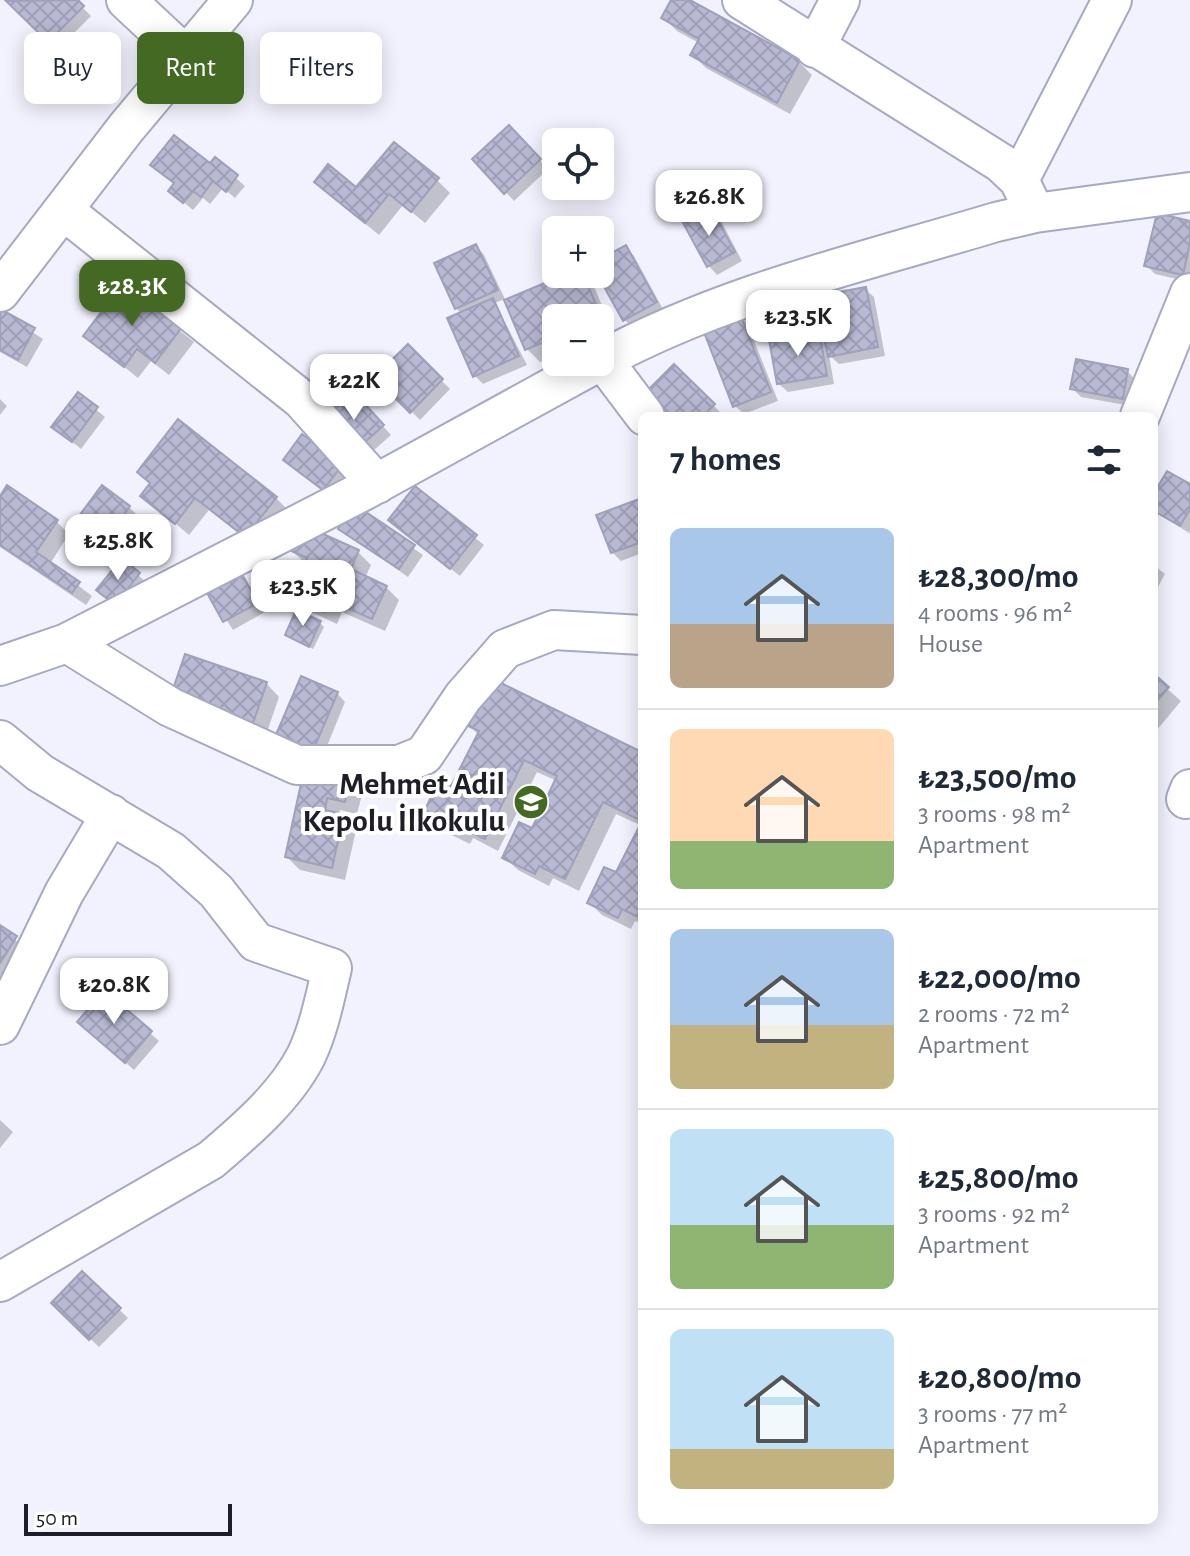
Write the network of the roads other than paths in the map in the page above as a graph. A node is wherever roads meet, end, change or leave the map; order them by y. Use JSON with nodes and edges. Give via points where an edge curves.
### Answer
{"nodes":[{"id":1,"x":126,"y":0,"type":"edge"},
{"id":2,"x":233,"y":0,"type":"edge"},
{"id":3,"x":742,"y":0,"type":"edge"},
{"id":4,"x":840,"y":0,"type":"edge"},
{"id":5,"x":1112,"y":0,"type":"edge"},
{"id":6,"x":160,"y":32,"type":"edge"},
{"id":7,"x":206,"y":32,"type":"edge"},
{"id":8,"x":815,"y":48,"type":"junction"},
{"id":9,"x":148,"y":104,"type":"edge"},
{"id":10,"x":1190,"y":192,"type":"edge"},
{"id":11,"x":1027,"y":196,"type":"junction"},
{"id":12,"x":63,"y":210,"type":"junction"},
{"id":13,"x":0,"y":292,"type":"edge"},
{"id":14,"x":1190,"y":293,"type":"edge"},
{"id":15,"x":614,"y":355,"type":"edge"},
{"id":16,"x":573,"y":376,"type":"edge"},
{"id":17,"x":612,"y":376,"type":"edge"},
{"id":18,"x":642,"y":412,"type":"edge"},
{"id":19,"x":1142,"y":412,"type":"edge"},
{"id":20,"x":377,"y":484,"type":"junction"},
{"id":21,"x":638,"y":635,"type":"edge"},
{"id":22,"x":67,"y":643,"type":"junction"},
{"id":23,"x":0,"y":666,"type":"edge"},
{"id":24,"x":0,"y":740,"type":"edge"},
{"id":25,"x":111,"y":814,"type":"junction"},
{"id":26,"x":0,"y":1025,"type":"edge"},
{"id":27,"x":0,"y":1282,"type":"edge"}],
"edges":[{"from":1,"to":6,"type":"street"},
{"from":2,"to":7,"type":"street"},
{"from":3,"to":8,"type":"street"},
{"from":4,"to":8,"type":"street"},
{"from":5,"to":11,"type":"street"},
{"from":8,"to":11,"type":"street","via":[[1001,163]]},
{"from":9,"to":12,"type":"street"},
{"from":10,"to":11,"type":"street"},
{"from":11,"to":15,"type":"street","via":[[759,292]]},
{"from":12,"to":13,"type":"street"},
{"from":12,"to":20,"type":"street","via":[[302,400]]},
{"from":14,"to":19,"type":"street"},
{"from":16,"to":20,"type":"street"},
{"from":17,"to":18,"type":"street"},
{"from":20,"to":22,"type":"street"},
{"from":21,"to":22,"type":"street","via":[[554,630],[505,649],[463,697],[424,755],[399,765],[297,765],[170,707]]},
{"from":22,"to":23,"type":"street"},
{"from":24,"to":25,"type":"street","via":[[40,773]]},
{"from":25,"to":26,"type":"street","via":[[64,893]]},
{"from":25,"to":27,"type":"street","via":[[193,869],[256,942],[332,968],[306,1057],[238,1137],[211,1160]]}]}
